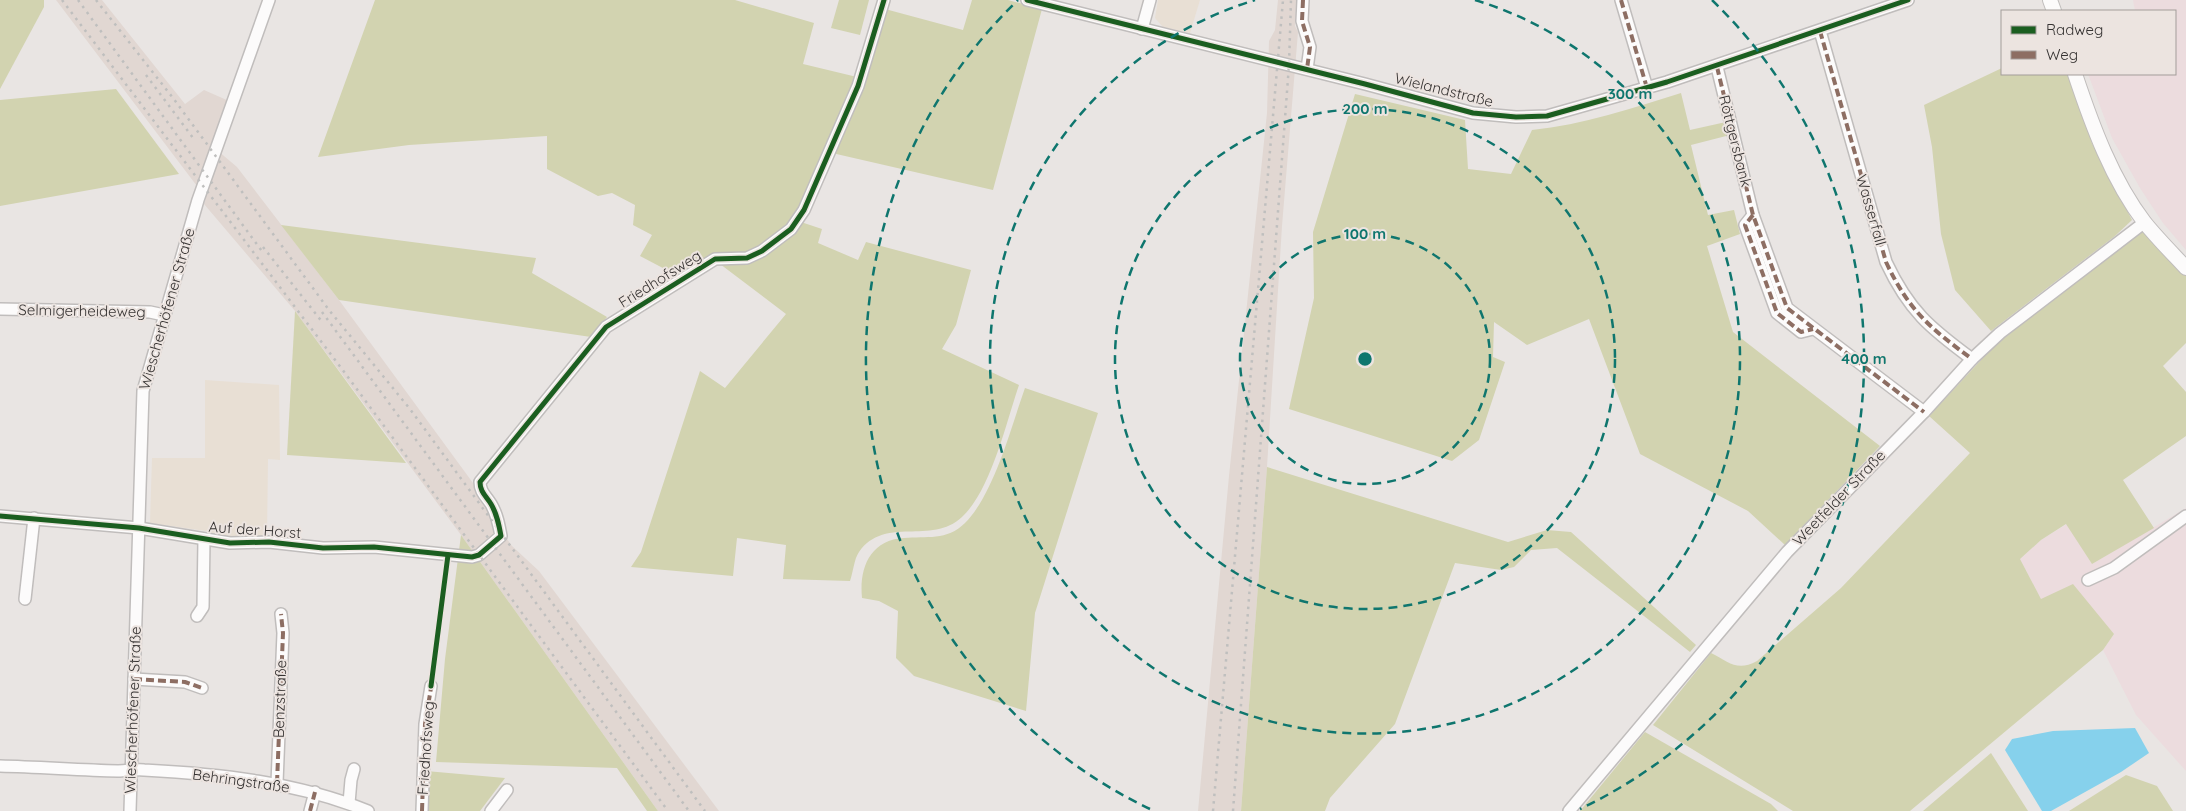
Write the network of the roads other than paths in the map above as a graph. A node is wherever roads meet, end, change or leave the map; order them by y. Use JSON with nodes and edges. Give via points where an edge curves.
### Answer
{"nodes":[{"id":1,"x":269,"y":0,"type":"edge"},
{"id":2,"x":884,"y":0,"type":"edge"},
{"id":3,"x":1027,"y":0,"type":"edge"},
{"id":4,"x":1150,"y":0,"type":"edge"},
{"id":5,"x":1304,"y":0,"type":"edge"},
{"id":6,"x":1620,"y":0,"type":"edge"},
{"id":7,"x":1908,"y":0,"type":"edge"},
{"id":8,"x":1142,"y":30,"type":"junction"},
{"id":9,"x":1820,"y":31,"type":"junction"},
{"id":10,"x":1717,"y":67,"type":"junction"},
{"id":11,"x":1308,"y":69,"type":"junction"},
{"id":12,"x":2075,"y":75,"type":"edge"},
{"id":13,"x":1647,"y":88,"type":"junction"},
{"id":14,"x":2145,"y":222,"type":"junction"},
{"id":15,"x":2186,"y":268,"type":"edge"},
{"id":16,"x":0,"y":309,"type":"edge"},
{"id":17,"x":164,"y":315,"type":"junction"},
{"id":18,"x":1972,"y":359,"type":"junction"},
{"id":19,"x":1924,"y":412,"type":"junction"},
{"id":20,"x":0,"y":516,"type":"edge"},
{"id":21,"x":2186,"y":516,"type":"edge"},
{"id":22,"x":34,"y":518,"type":"junction"},
{"id":23,"x":139,"y":528,"type":"junction"},
{"id":24,"x":204,"y":538,"type":"junction"},
{"id":25,"x":448,"y":555,"type":"joint"},
{"id":26,"x":2088,"y":580,"type":"dead end"},
{"id":27,"x":25,"y":599,"type":"dead end"},
{"id":28,"x":280,"y":614,"type":"dead end"},
{"id":29,"x":197,"y":616,"type":"dead end"},
{"id":30,"x":134,"y":679,"type":"junction"},
{"id":31,"x":431,"y":686,"type":"dead end"},
{"id":32,"x":202,"y":688,"type":"dead end"},
{"id":33,"x":0,"y":766,"type":"edge"},
{"id":34,"x":354,"y":769,"type":"dead end"},
{"id":35,"x":131,"y":770,"type":"junction"},
{"id":36,"x":277,"y":783,"type":"junction"},
{"id":37,"x":507,"y":790,"type":"dead end"},
{"id":38,"x":315,"y":792,"type":"junction"},
{"id":39,"x":349,"y":804,"type":"junction"},
{"id":40,"x":130,"y":811,"type":"edge"},
{"id":41,"x":310,"y":811,"type":"edge"},
{"id":42,"x":368,"y":811,"type":"edge"},
{"id":43,"x":422,"y":811,"type":"edge"},
{"id":44,"x":491,"y":811,"type":"edge"},
{"id":45,"x":1570,"y":811,"type":"edge"}],
"edges":[{"from":1,"to":17,"type":"street","name":"Wiescherhöfener Straße","via":[[198,200]]},
{"from":2,"to":25,"type":"street","name":"Friedhofsweg","via":[[858,86],[804,210],[791,229],[747,258],[715,259],[606,327],[480,482],[480,490],[491,505],[501,536],[478,555]]},
{"from":3,"to":8,"type":"street","name":"Wielandstraße"},
{"from":4,"to":8,"type":"street"},
{"from":5,"to":11,"type":"street","via":[[1302,21],[1310,47]]},
{"from":6,"to":13,"type":"street"},
{"from":7,"to":9,"type":"street","name":"Wielandstraße"},
{"from":8,"to":11,"type":"street","name":"Wielandstraße"},
{"from":9,"to":10,"type":"street","name":"Wielandstraße"},
{"from":9,"to":18,"type":"street","name":"Wasserfall","via":[[1886,262],[1897,286],[1920,318]]},
{"from":10,"to":13,"type":"street","name":"Wielandstraße"},
{"from":10,"to":19,"type":"street","name":"Röttgersbank","via":[[1771,283],[1787,308]]},
{"from":11,"to":13,"type":"street","name":"Wielandstraße","via":[[1467,111],[1502,117],[1547,116]]},
{"from":12,"to":14,"type":"main road","via":[[2100,142]]},
{"from":14,"to":15,"type":"main road"},
{"from":14,"to":18,"type":"street","name":"Weetfelder Straße","via":[[2000,332]]},
{"from":16,"to":17,"type":"street","name":"Selmigerheideweg"},
{"from":17,"to":23,"type":"street","name":"Wiescherhöfener Straße","via":[[143,391]]},
{"from":18,"to":19,"type":"street","name":"Weetfelder Straße"},
{"from":19,"to":45,"type":"street","name":"Weetfelder Straße","via":[[1786,552]]},
{"from":20,"to":22,"type":"street","name":"Auf der Horst"},
{"from":21,"to":26,"type":"street","via":[[2114,568]]},
{"from":22,"to":23,"type":"street","name":"Auf der Horst"},
{"from":22,"to":27,"type":"street"},
{"from":23,"to":24,"type":"street","name":"Auf der Horst"},
{"from":23,"to":30,"type":"street","name":"Wiescherhöfener Straße"},
{"from":24,"to":25,"type":"street","name":"Auf der Horst","via":[[230,543],[374,547]]},
{"from":24,"to":29,"type":"street","via":[[204,607]]},
{"from":28,"to":36,"type":"street","name":"Benzstraße","via":[[283,632]]},
{"from":30,"to":32,"type":"street","via":[[185,682]]},
{"from":30,"to":35,"type":"street","name":"Wiescherhöfener Straße"},
{"from":31,"to":43,"type":"street","name":"Friedhofsweg","via":[[425,724]]},
{"from":33,"to":35,"type":"street","name":"Behringstraße"},
{"from":34,"to":39,"type":"street"},
{"from":35,"to":36,"type":"street","name":"Behringstraße"},
{"from":35,"to":40,"type":"street","name":"Wiescherhöfener Straße"},
{"from":36,"to":38,"type":"street","name":"Behringstraße"},
{"from":37,"to":44,"type":"street"},
{"from":38,"to":39,"type":"street","name":"Behringstraße"},
{"from":38,"to":41,"type":"street"},
{"from":39,"to":42,"type":"street","name":"Behringstraße"}]}
